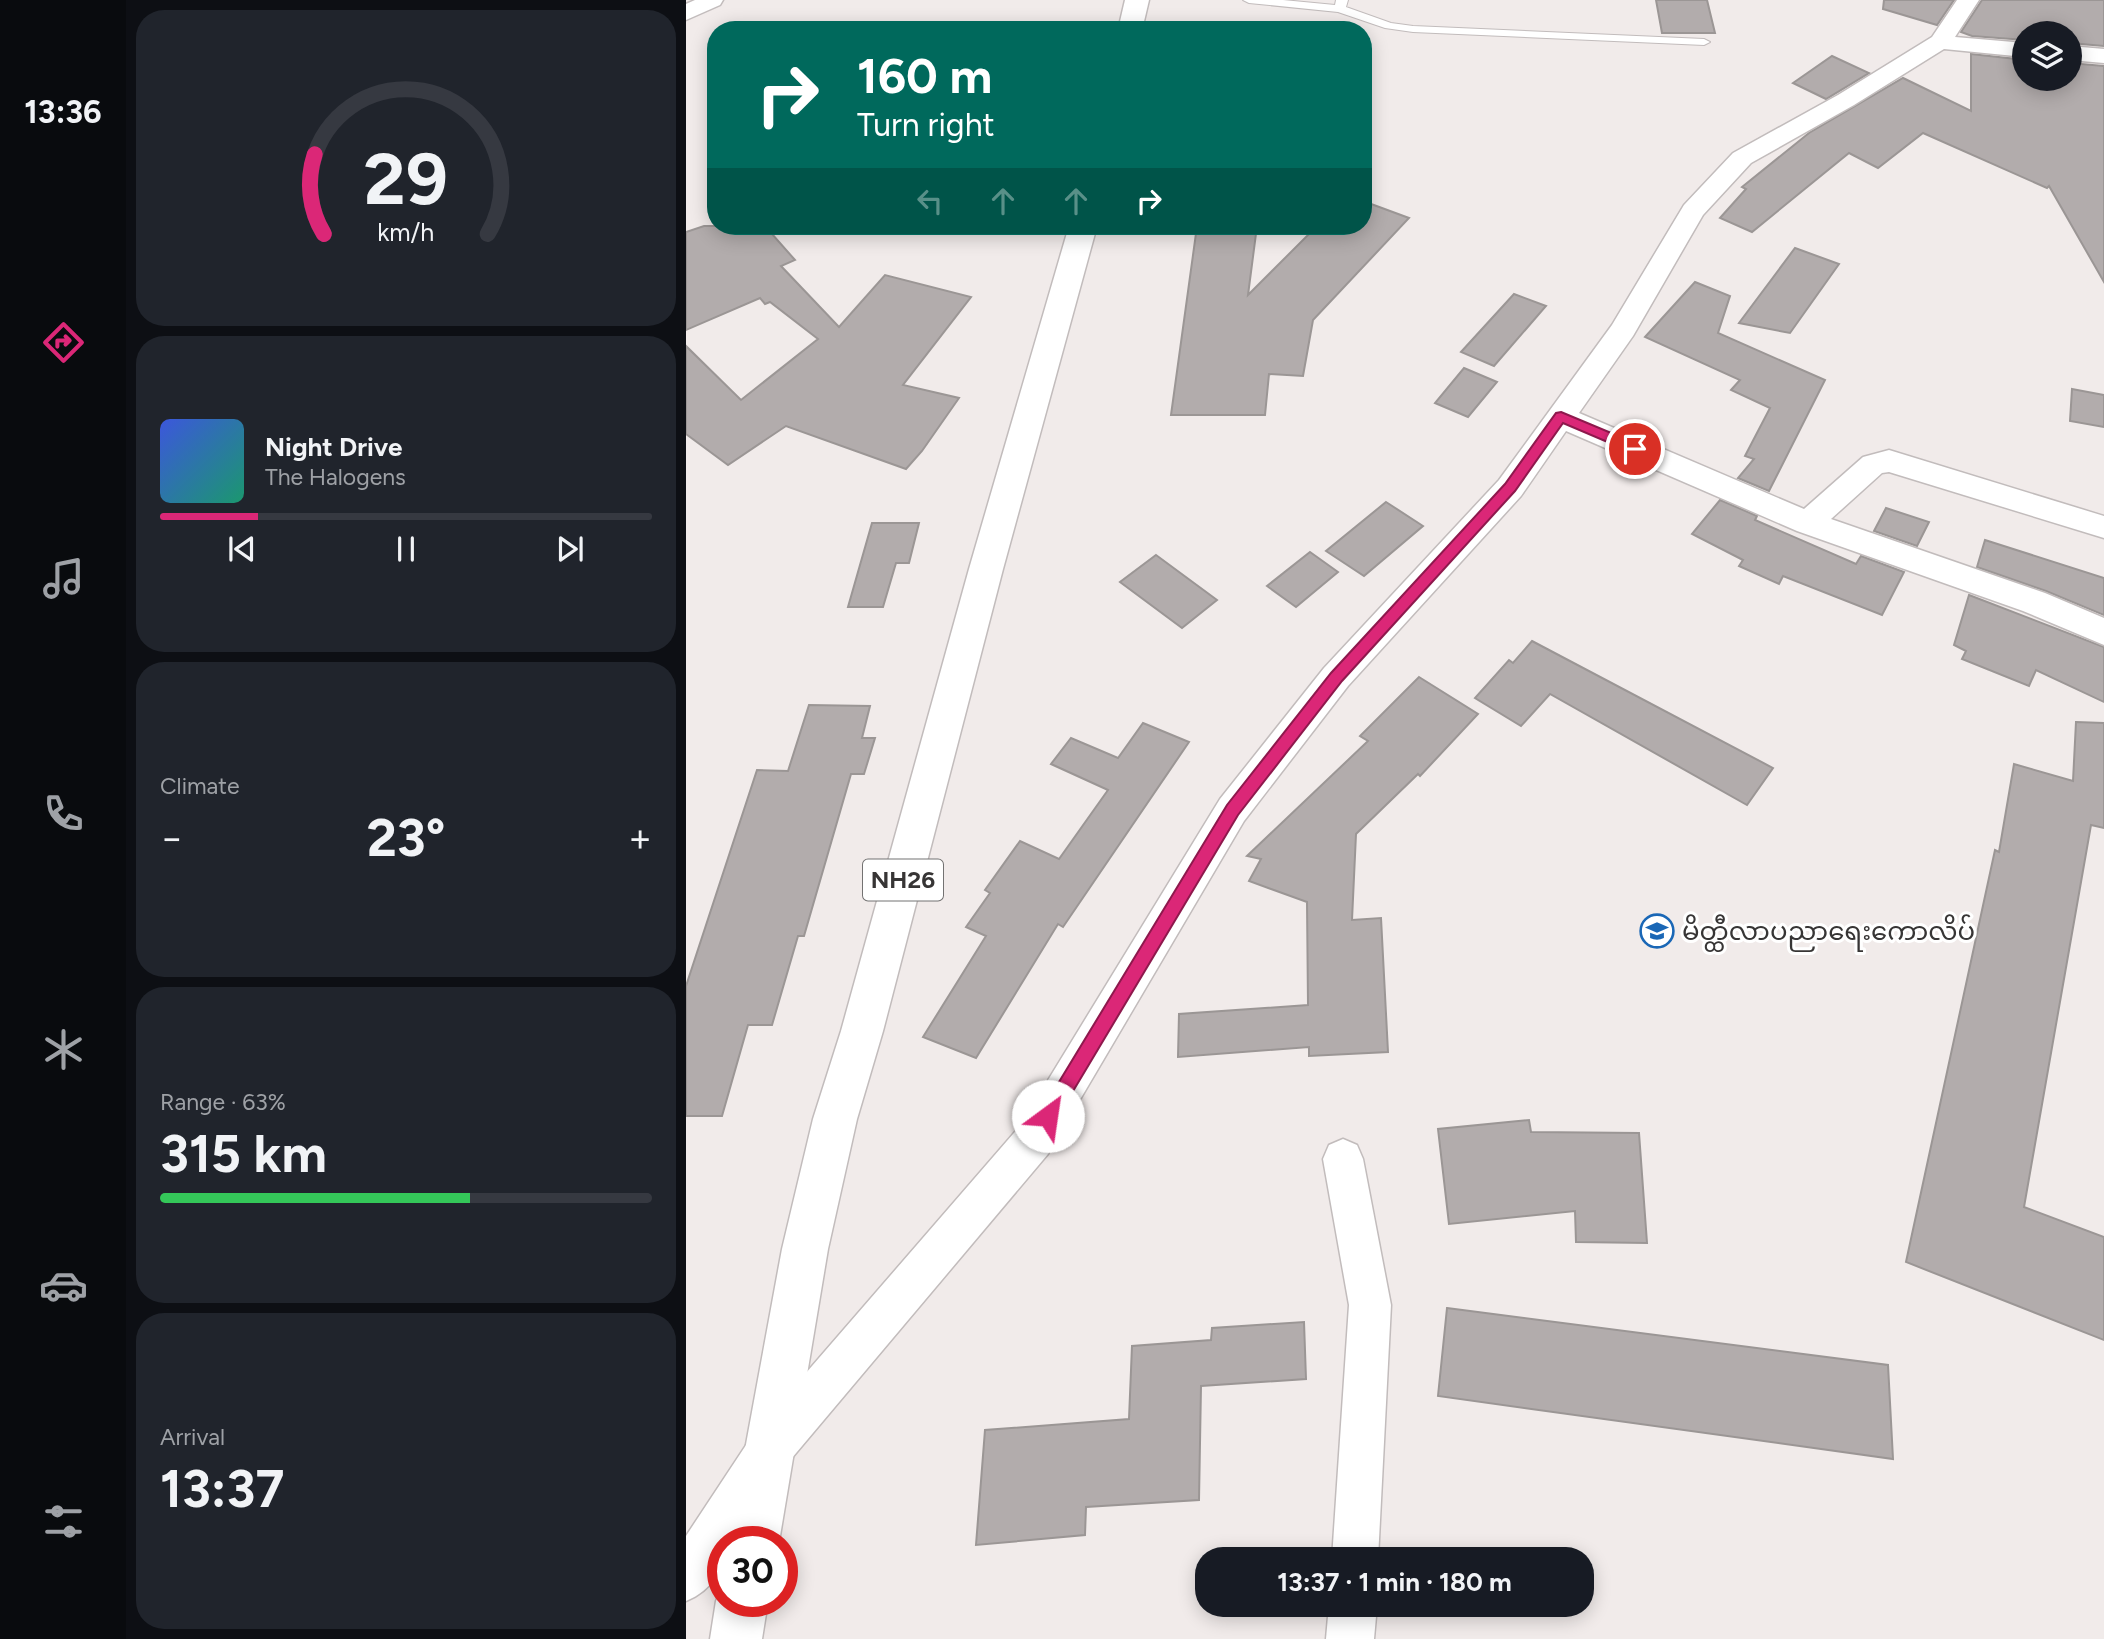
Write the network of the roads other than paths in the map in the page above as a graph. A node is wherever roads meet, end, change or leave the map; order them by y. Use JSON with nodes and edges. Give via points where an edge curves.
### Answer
{"nodes":[{"id":1,"x":712,"y":0,"type":"edge"},
{"id":2,"x":1137,"y":0,"type":"edge"},
{"id":3,"x":1249,"y":0,"type":"edge"},
{"id":4,"x":1968,"y":0,"type":"edge"},
{"id":5,"x":1341,"y":5,"type":"edge"},
{"id":6,"x":686,"y":13,"type":"edge"},
{"id":7,"x":1132,"y":21,"type":"edge"},
{"id":8,"x":1704,"y":42,"type":"dead end"},
{"id":9,"x":1940,"y":42,"type":"junction"},
{"id":10,"x":2012,"y":49,"type":"edge"},
{"id":11,"x":2082,"y":55,"type":"edge"},
{"id":12,"x":2104,"y":56,"type":"edge"},
{"id":13,"x":1080,"y":235,"type":"edge"},
{"id":14,"x":1561,"y":417,"type":"junction"},
{"id":15,"x":1808,"y":523,"type":"junction"},
{"id":16,"x":2104,"y":527,"type":"edge"},
{"id":17,"x":2104,"y":632,"type":"edge"},
{"id":18,"x":1343,"y":1159,"type":"dead end"},
{"id":19,"x":770,"y":1448,"type":"junction"},
{"id":20,"x":756,"y":1526,"type":"edge"},
{"id":21,"x":1356,"y":1547,"type":"edge"},
{"id":22,"x":686,"y":1578,"type":"edge"},
{"id":23,"x":739,"y":1617,"type":"edge"},
{"id":24,"x":1352,"y":1617,"type":"edge"},
{"id":25,"x":736,"y":1639,"type":"edge"},
{"id":26,"x":1350,"y":1639,"type":"edge"}],
"edges":[{"from":1,"to":6,"type":"street"},
{"from":2,"to":7,"type":"highway"},
{"from":3,"to":5,"type":"lane"},
{"from":4,"to":9,"type":"street"},
{"from":5,"to":8,"type":"lane","via":[[1389,26],[1413,29]]},
{"from":9,"to":10,"type":"street"},
{"from":9,"to":14,"type":"street","via":[[1742,158],[1693,211],[1623,330]]},
{"from":11,"to":12,"type":"street"},
{"from":13,"to":19,"type":"highway","number":"NH26","via":[[835,1119]]},
{"from":14,"to":15,"type":"street"},
{"from":14,"to":19,"type":"street","via":[[1510,488],[1336,677],[1233,810],[1034,1140]]},
{"from":15,"to":16,"type":"street","via":[[1873,464],[1889,461]]},
{"from":15,"to":17,"type":"street","via":[[2034,602]]},
{"from":18,"to":21,"type":"street","via":[[1370,1305]]},
{"from":19,"to":20,"type":"highway","number":"NH26"},
{"from":19,"to":22,"type":"street"},
{"from":23,"to":25,"type":"highway"},
{"from":24,"to":26,"type":"street"}]}
